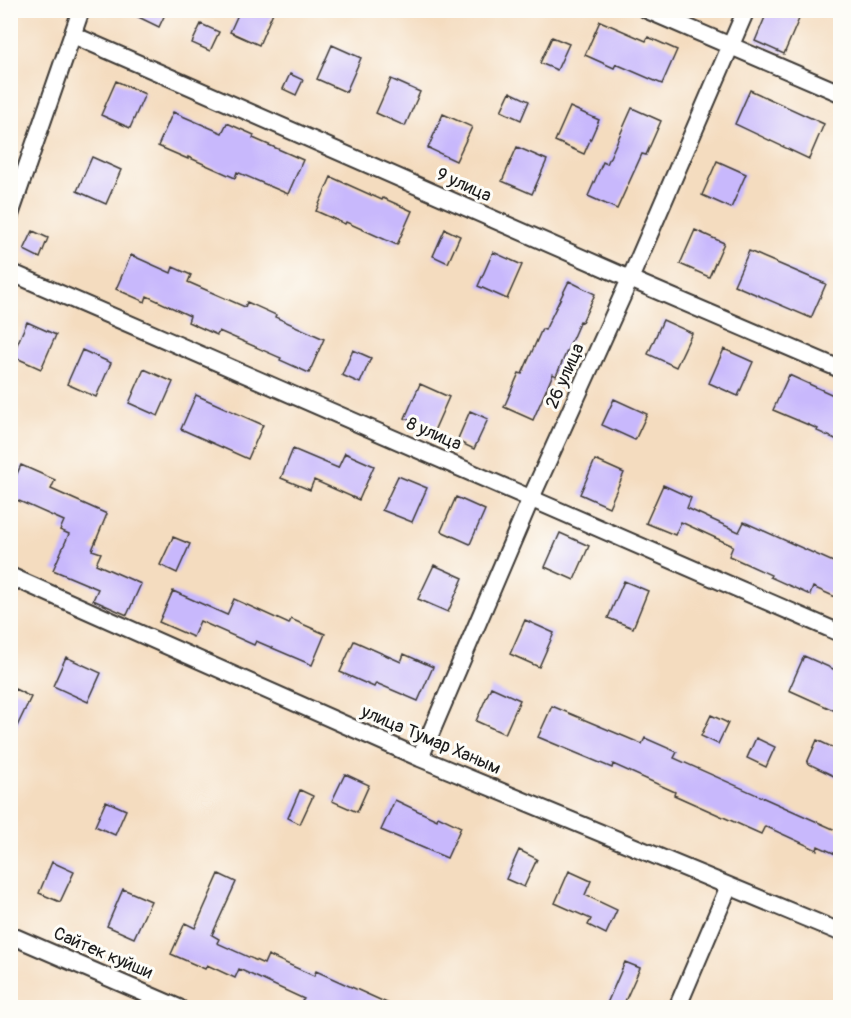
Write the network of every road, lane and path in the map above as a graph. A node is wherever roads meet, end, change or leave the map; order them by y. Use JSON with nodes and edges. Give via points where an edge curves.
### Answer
{"nodes":[{"id":1,"x":81,"y":10,"type":"edge"},
{"id":2,"x":647,"y":10,"type":"edge"},
{"id":3,"x":746,"y":10,"type":"edge"},
{"id":4,"x":73,"y":35,"type":"junction"},
{"id":5,"x":732,"y":46,"type":"junction"},
{"id":6,"x":840,"y":93,"type":"edge"},
{"id":7,"x":10,"y":215,"type":"edge"},
{"id":8,"x":10,"y":272,"type":"edge"},
{"id":9,"x":630,"y":279,"type":"junction"},
{"id":10,"x":840,"y":369,"type":"edge"},
{"id":11,"x":531,"y":498,"type":"junction"},
{"id":12,"x":10,"y":576,"type":"edge"},
{"id":13,"x":840,"y":633,"type":"edge"},
{"id":14,"x":420,"y":758,"type":"junction"},
{"id":15,"x":729,"y":886,"type":"junction"},
{"id":16,"x":840,"y":932,"type":"edge"},
{"id":17,"x":10,"y":935,"type":"edge"},
{"id":18,"x":179,"y":1008,"type":"edge"},
{"id":19,"x":677,"y":1008,"type":"edge"}],
"edges":[{"from":1,"to":4,"type":"street"},
{"from":2,"to":5,"type":"street"},
{"from":3,"to":5,"type":"street","name":"26 улица"},
{"from":4,"to":7,"type":"street"},
{"from":4,"to":9,"type":"street","name":"9 улица"},
{"from":5,"to":6,"type":"street"},
{"from":5,"to":9,"type":"street","name":"26 улица"},
{"from":8,"to":11,"type":"street","name":"8 улица"},
{"from":9,"to":10,"type":"street","name":"9 улица"},
{"from":9,"to":11,"type":"street","name":"26 улица"},
{"from":11,"to":13,"type":"street","name":"8 улица"},
{"from":11,"to":14,"type":"street","name":"26 улица"},
{"from":12,"to":14,"type":"street","name":"улица Тумар Ханым"},
{"from":14,"to":15,"type":"street","name":"улица Тумар Ханым"},
{"from":15,"to":16,"type":"street","name":"улица Тумар Ханым"},
{"from":15,"to":19,"type":"street"},
{"from":17,"to":18,"type":"street","name":"Сайтек куйши"}]}
